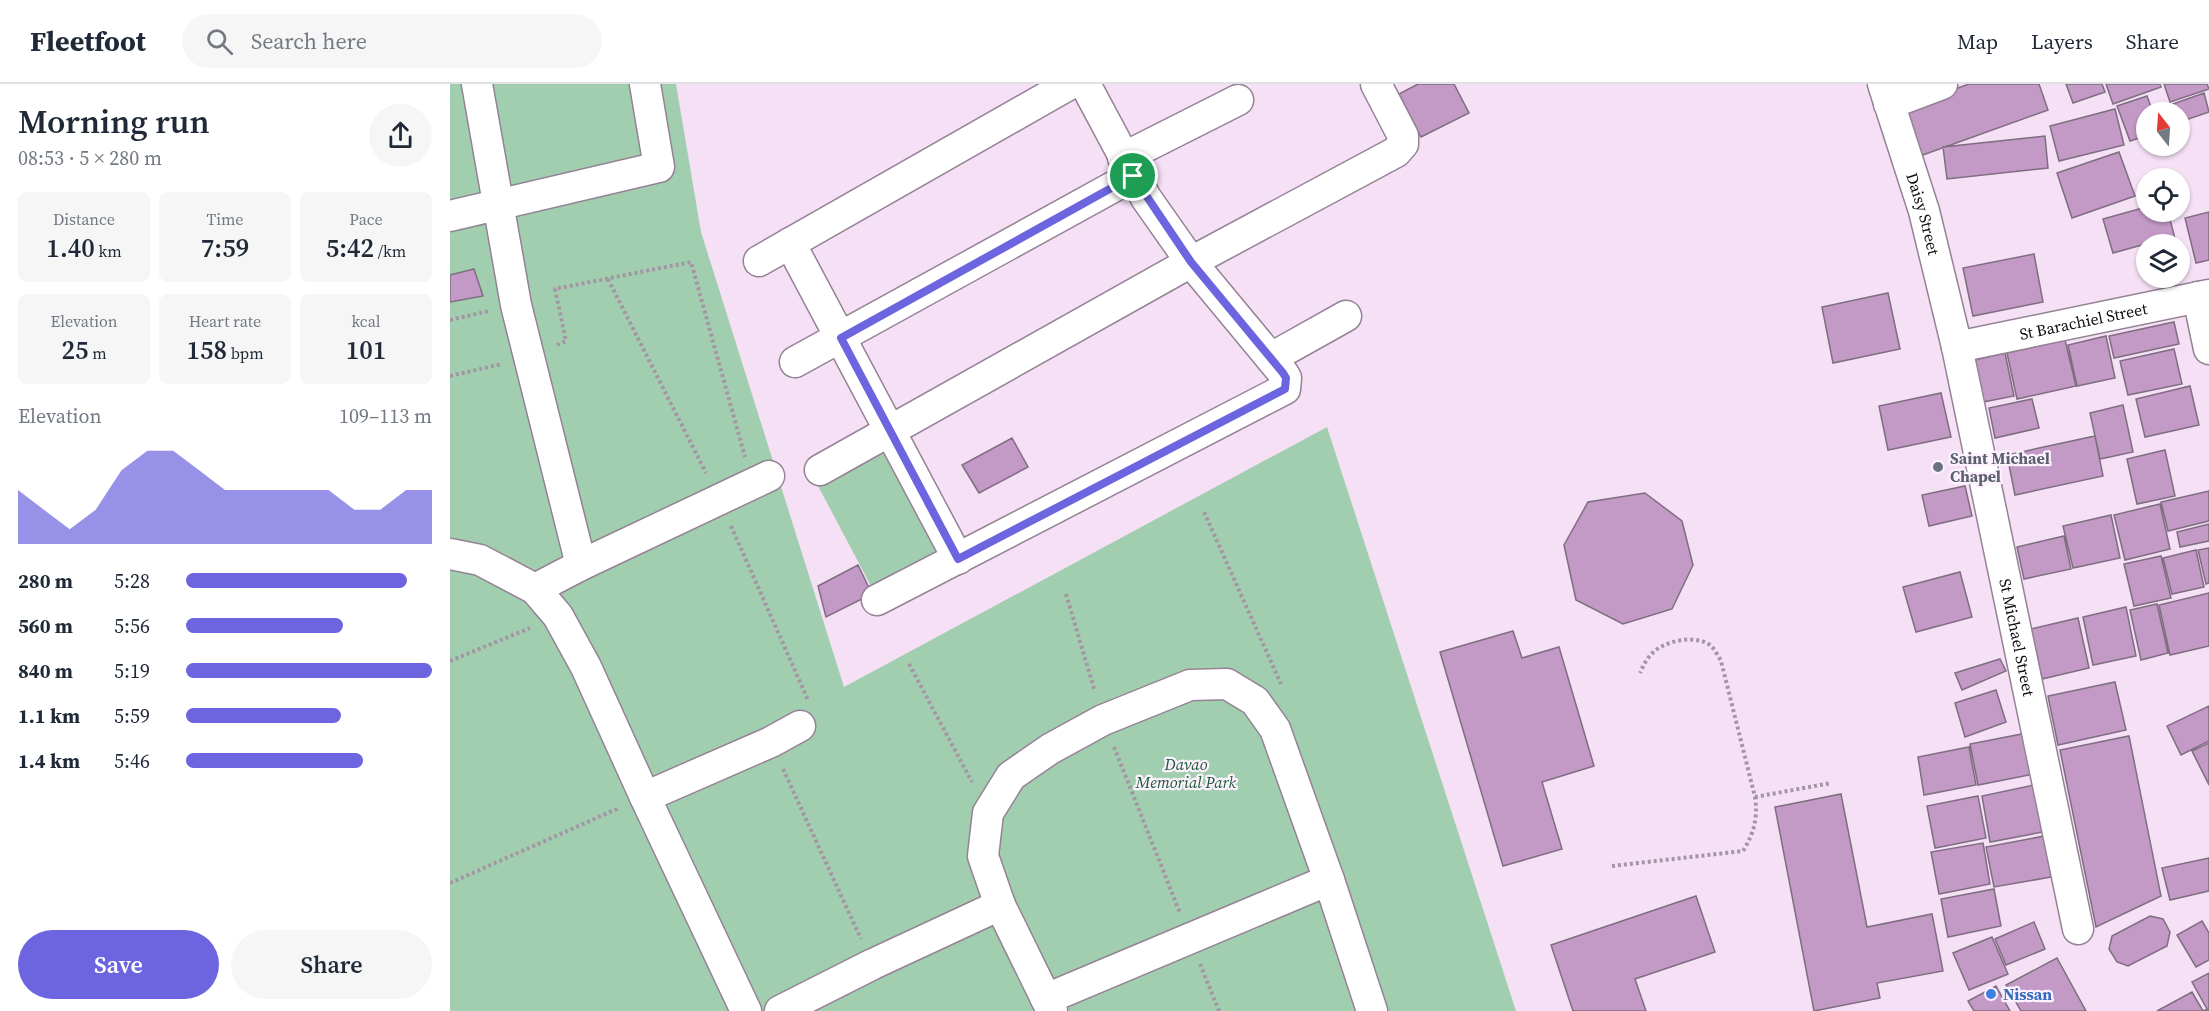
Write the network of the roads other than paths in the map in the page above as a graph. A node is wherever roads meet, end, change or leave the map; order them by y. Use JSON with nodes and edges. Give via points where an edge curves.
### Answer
{"nodes":[{"id":1,"x":477,"y":84,"type":"edge"},
{"id":2,"x":645,"y":84,"type":"edge"},
{"id":3,"x":1070,"y":84,"type":"edge"},
{"id":4,"x":1085,"y":84,"type":"edge"},
{"id":5,"x":1377,"y":84,"type":"edge"},
{"id":6,"x":1942,"y":84,"type":"edge"},
{"id":7,"x":1886,"y":94,"type":"edge"},
{"id":8,"x":1238,"y":100,"type":"dead end"},
{"id":9,"x":1128,"y":167,"type":"junction"},
{"id":10,"x":497,"y":204,"type":"junction"},
{"id":11,"x":450,"y":216,"type":"edge"},
{"id":12,"x":790,"y":243,"type":"junction"},
{"id":13,"x":759,"y":261,"type":"dead end"},
{"id":14,"x":1191,"y":262,"type":"junction"},
{"id":15,"x":2204,"y":296,"type":"edge"},
{"id":16,"x":1346,"y":316,"type":"dead end"},
{"id":17,"x":841,"y":338,"type":"junction"},
{"id":18,"x":1958,"y":347,"type":"junction"},
{"id":19,"x":2209,"y":349,"type":"edge"},
{"id":20,"x":1271,"y":358,"type":"junction"},
{"id":21,"x":795,"y":362,"type":"dead end"},
{"id":22,"x":890,"y":431,"type":"junction"},
{"id":23,"x":820,"y":470,"type":"dead end"},
{"id":24,"x":761,"y":479,"type":"road end"},
{"id":25,"x":450,"y":554,"type":"edge"},
{"id":26,"x":958,"y":559,"type":"junction"},
{"id":27,"x":581,"y":565,"type":"junction"},
{"id":28,"x":535,"y":589,"type":"junction"},
{"id":29,"x":877,"y":600,"type":"dead end"},
{"id":30,"x":800,"y":726,"type":"dead end"},
{"id":31,"x":645,"y":797,"type":"junction"},
{"id":32,"x":1329,"y":880,"type":"junction"},
{"id":33,"x":1000,"y":905,"type":"junction"},
{"id":34,"x":2078,"y":929,"type":"dead end"},
{"id":35,"x":1049,"y":1005,"type":"edge"},
{"id":36,"x":746,"y":1011,"type":"edge"},
{"id":37,"x":780,"y":1011,"type":"edge"},
{"id":38,"x":1372,"y":1011,"type":"edge"}],
"edges":[{"from":1,"to":10,"type":"street"},
{"from":2,"to":10,"type":"street","via":[[659,167]]},
{"from":3,"to":12,"type":"street"},
{"from":4,"to":9,"type":"street"},
{"from":5,"to":14,"type":"street","via":[[1403,136],[1403,144],[1396,152]]},
{"from":6,"to":7,"type":"street"},
{"from":7,"to":18,"type":"street","name":"Daisy Street","via":[[1924,212]]},
{"from":8,"to":9,"type":"street"},
{"from":9,"to":14,"type":"street"},
{"from":9,"to":17,"type":"street"},
{"from":10,"to":11,"type":"street"},
{"from":10,"to":27,"type":"street","via":[[516,305]]},
{"from":12,"to":13,"type":"street"},
{"from":12,"to":17,"type":"street"},
{"from":14,"to":20,"type":"street"},
{"from":14,"to":22,"type":"street"},
{"from":15,"to":18,"type":"street","name":"St Barachiel Street"},
{"from":15,"to":19,"type":"street"},
{"from":16,"to":20,"type":"street"},
{"from":17,"to":21,"type":"street"},
{"from":17,"to":22,"type":"street"},
{"from":18,"to":34,"type":"street","name":"St Michael Street"},
{"from":20,"to":26,"type":"street","via":[[1286,378],[1285,389]]},
{"from":22,"to":23,"type":"street"},
{"from":22,"to":26,"type":"street"},
{"from":24,"to":27,"type":"street"},
{"from":25,"to":28,"type":"street","via":[[480,560]]},
{"from":26,"to":29,"type":"street"},
{"from":27,"to":28,"type":"street"},
{"from":28,"to":31,"type":"street","via":[[558,616],[586,667]]},
{"from":30,"to":31,"type":"street"},
{"from":31,"to":36,"type":"street"},
{"from":32,"to":33,"type":"street","via":[[1275,729],[1255,701],[1227,684],[1190,685],[1103,720],[1011,776],[988,813],[983,856]]},
{"from":32,"to":35,"type":"street","via":[[1190,938]]},
{"from":32,"to":38,"type":"street"},
{"from":33,"to":35,"type":"street"},
{"from":33,"to":37,"type":"street"}]}
